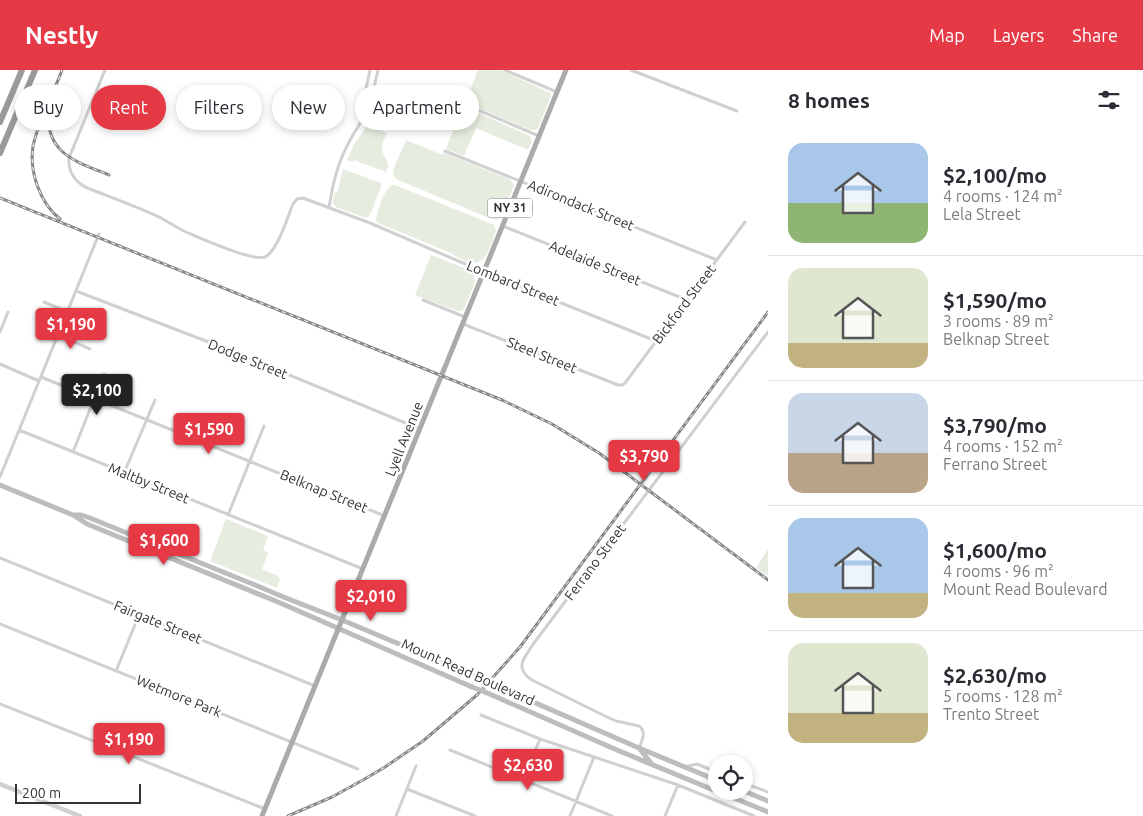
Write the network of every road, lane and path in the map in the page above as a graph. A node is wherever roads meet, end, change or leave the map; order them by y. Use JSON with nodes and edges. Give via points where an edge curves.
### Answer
{"nodes":[{"id":1,"x":22,"y":70,"type":"edge"},
{"id":2,"x":35,"y":70,"type":"edge"},
{"id":3,"x":105,"y":70,"type":"edge"},
{"id":4,"x":370,"y":70,"type":"edge"},
{"id":5,"x":378,"y":70,"type":"edge"},
{"id":6,"x":505,"y":70,"type":"edge"},
{"id":7,"x":566,"y":70,"type":"edge"},
{"id":8,"x":631,"y":70,"type":"edge"},
{"id":9,"x":367,"y":85,"type":"edge"},
{"id":10,"x":374,"y":85,"type":"edge"},
{"id":11,"x":557,"y":92,"type":"junction"},
{"id":12,"x":479,"y":111,"type":"edge"},
{"id":13,"x":738,"y":111,"type":"dead end"},
{"id":14,"x":0,"y":122,"type":"edge"},
{"id":15,"x":357,"y":130,"type":"edge"},
{"id":16,"x":539,"y":137,"type":"junction"},
{"id":17,"x":445,"y":150,"type":"dead end"},
{"id":18,"x":0,"y":153,"type":"edge"},
{"id":19,"x":521,"y":181,"type":"junction"},
{"id":20,"x":329,"y":208,"type":"junction"},
{"id":21,"x":745,"y":222,"type":"dead end"},
{"id":22,"x":503,"y":226,"type":"junction"},
{"id":23,"x":99,"y":234,"type":"dead end"},
{"id":24,"x":717,"y":260,"type":"junction"},
{"id":25,"x":484,"y":272,"type":"junction"},
{"id":26,"x":76,"y":290,"type":"junction"},
{"id":27,"x":423,"y":300,"type":"dead end"},
{"id":28,"x":687,"y":300,"type":"junction"},
{"id":29,"x":44,"y":302,"type":"dead end"},
{"id":30,"x":8,"y":312,"type":"dead end"},
{"id":31,"x":68,"y":312,"type":"junction"},
{"id":32,"x":466,"y":317,"type":"junction"},
{"id":33,"x":463,"y":324,"type":"junction"},
{"id":34,"x":0,"y":332,"type":"edge"},
{"id":35,"x":768,"y":332,"type":"edge"},
{"id":36,"x":58,"y":335,"type":"junction"},
{"id":37,"x":656,"y":341,"type":"junction"},
{"id":38,"x":90,"y":349,"type":"dead end"},
{"id":39,"x":0,"y":364,"type":"edge"},
{"id":40,"x":104,"y":374,"type":"dead end"},
{"id":41,"x":40,"y":379,"type":"junction"},
{"id":42,"x":622,"y":385,"type":"joint"},
{"id":43,"x":94,"y":398,"type":"junction"},
{"id":44,"x":154,"y":400,"type":"dead end"},
{"id":45,"x":146,"y":419,"type":"junction"},
{"id":46,"x":264,"y":426,"type":"dead end"},
{"id":47,"x":19,"y":430,"type":"junction"},
{"id":48,"x":420,"y":430,"type":"junction"},
{"id":49,"x":73,"y":452,"type":"junction"},
{"id":50,"x":250,"y":461,"type":"junction"},
{"id":51,"x":124,"y":473,"type":"junction"},
{"id":52,"x":0,"y":477,"type":"edge"},
{"id":53,"x":0,"y":485,"type":"edge"},
{"id":54,"x":73,"y":515,"type":"junction"},
{"id":55,"x":228,"y":515,"type":"junction"},
{"id":56,"x":385,"y":516,"type":"junction"},
{"id":57,"x":0,"y":558,"type":"edge"},
{"id":58,"x":363,"y":569,"type":"junction"},
{"id":59,"x":139,"y":615,"type":"junction"},
{"id":60,"x":342,"y":620,"type":"junction"},
{"id":61,"x":0,"y":624,"type":"edge"},
{"id":62,"x":339,"y":628,"type":"junction"},
{"id":63,"x":116,"y":671,"type":"junction"},
{"id":64,"x":315,"y":686,"type":"junction"},
{"id":65,"x":0,"y":704,"type":"edge"},
{"id":66,"x":481,"y":715,"type":"dead end"},
{"id":67,"x":540,"y":739,"type":"junction"},
{"id":68,"x":292,"y":742,"type":"junction"},
{"id":69,"x":638,"y":748,"type":"junction"},
{"id":70,"x":450,"y":750,"type":"dead end"},
{"id":71,"x":618,"y":750,"type":"junction"},
{"id":72,"x":594,"y":757,"type":"junction"},
{"id":73,"x":652,"y":764,"type":"junction"},
{"id":74,"x":416,"y":766,"type":"dead end"},
{"id":75,"x":683,"y":767,"type":"junction"},
{"id":76,"x":358,"y":769,"type":"dead end"},
{"id":77,"x":708,"y":769,"type":"edge"},
{"id":78,"x":708,"y":777,"type":"edge"},
{"id":79,"x":523,"y":779,"type":"junction"},
{"id":80,"x":0,"y":784,"type":"edge"},
{"id":81,"x":678,"y":785,"type":"junction"},
{"id":82,"x":753,"y":786,"type":"edge"},
{"id":83,"x":708,"y":787,"type":"edge"},
{"id":84,"x":407,"y":789,"type":"junction"},
{"id":85,"x":768,"y":792,"type":"edge"},
{"id":86,"x":753,"y":795,"type":"edge"},
{"id":87,"x":739,"y":800,"type":"edge"},
{"id":88,"x":576,"y":801,"type":"junction"},
{"id":89,"x":768,"y":801,"type":"edge"},
{"id":90,"x":265,"y":809,"type":"junction"},
{"id":91,"x":768,"y":812,"type":"edge"},
{"id":92,"x":80,"y":816,"type":"edge"},
{"id":93,"x":262,"y":816,"type":"edge"},
{"id":94,"x":396,"y":816,"type":"edge"},
{"id":95,"x":475,"y":816,"type":"edge"},
{"id":96,"x":570,"y":816,"type":"edge"},
{"id":97,"x":612,"y":816,"type":"edge"},
{"id":98,"x":665,"y":816,"type":"edge"},
{"id":99,"x":754,"y":816,"type":"edge"}],
"edges":[{"from":1,"to":14,"type":"highway"},
{"from":2,"to":18,"type":"highway"},
{"from":3,"to":20,"type":"street","name":"Lombard Street","via":[[69,158],[72,176],[80,184],[185,231],[260,258],[272,253],[297,199]]},
{"from":4,"to":9,"type":"street"},
{"from":5,"to":10,"type":"street"},
{"from":6,"to":11,"type":"street"},
{"from":7,"to":11,"type":"main road","name":"Lyell Avenue","number":"NY 31"},
{"from":8,"to":13,"type":"street"},
{"from":11,"to":16,"type":"main road","name":"Lyell Avenue","number":"NY 31"},
{"from":12,"to":16,"type":"street"},
{"from":15,"to":20,"type":"street","via":[[340,160]]},
{"from":16,"to":19,"type":"main road","name":"Lyell Avenue","number":"NY 31"},
{"from":17,"to":19,"type":"street","name":"Adirondack Street"},
{"from":19,"to":22,"type":"main road","name":"Lyell Avenue","number":"NY 31"},
{"from":19,"to":24,"type":"street","name":"Adirondack Street"},
{"from":20,"to":25,"type":"street","name":"Lombard Street"},
{"from":21,"to":24,"type":"street","name":"Bickford Street"},
{"from":22,"to":25,"type":"main road","name":"Lyell Avenue","number":"NY 31"},
{"from":22,"to":28,"type":"street","name":"Adelaide Street"},
{"from":23,"to":26,"type":"street"},
{"from":24,"to":28,"type":"street","name":"Bickford Street"},
{"from":25,"to":32,"type":"main road","name":"Lyell Avenue","number":"NY 31"},
{"from":25,"to":37,"type":"street","name":"Lombard Street"},
{"from":26,"to":31,"type":"street"},
{"from":26,"to":48,"type":"street","name":"Dodge Street"},
{"from":27,"to":32,"type":"street"},
{"from":28,"to":37,"type":"street","name":"Bickford Street"},
{"from":29,"to":31,"type":"street"},
{"from":30,"to":34,"type":"street"},
{"from":31,"to":36,"type":"street"},
{"from":32,"to":33,"type":"main road","name":"Lyell Avenue","number":"NY 31"},
{"from":33,"to":42,"type":"street","name":"Steel Street"},
{"from":33,"to":48,"type":"main road","name":"Lyell Avenue","number":"NY 31"},
{"from":35,"to":69,"type":"street","name":"Ferrano Street","via":[[522,662],[524,673],[532,680],[616,721],[639,726],[643,735]]},
{"from":36,"to":38,"type":"street"},
{"from":36,"to":41,"type":"street"},
{"from":37,"to":42,"type":"street","name":"Bickford Street"},
{"from":39,"to":41,"type":"street","name":"Belknap Street"},
{"from":40,"to":43,"type":"street"},
{"from":41,"to":43,"type":"street","name":"Belknap Street"},
{"from":41,"to":47,"type":"street"},
{"from":43,"to":45,"type":"street","name":"Belknap Street"},
{"from":43,"to":49,"type":"street"},
{"from":44,"to":45,"type":"street"},
{"from":45,"to":50,"type":"street","name":"Belknap Street"},
{"from":45,"to":51,"type":"street"},
{"from":46,"to":50,"type":"street"},
{"from":47,"to":49,"type":"street","name":"Maltby Street"},
{"from":47,"to":52,"type":"street"},
{"from":48,"to":56,"type":"main road","name":"Lyell Avenue","number":"NY 31"},
{"from":49,"to":51,"type":"street","name":"Maltby Street"},
{"from":50,"to":55,"type":"street"},
{"from":50,"to":56,"type":"street","name":"Belknap Street"},
{"from":51,"to":55,"type":"street","name":"Maltby Street"},
{"from":53,"to":54,"type":"main road","name":"Mount Read Boulevard"},
{"from":54,"to":60,"type":"main road","name":"Mount Read Boulevard","via":[[88,517]]},
{"from":54,"to":62,"type":"main road","name":"Mount Read Boulevard","via":[[87,524]]},
{"from":55,"to":58,"type":"street","name":"Maltby Street"},
{"from":56,"to":58,"type":"main road","name":"Lyell Avenue","number":"NY 31"},
{"from":57,"to":59,"type":"street","name":"Fairgate Street"},
{"from":58,"to":60,"type":"main road","name":"Lyell Avenue","number":"NY 31"},
{"from":59,"to":63,"type":"street"},
{"from":59,"to":64,"type":"street","name":"Fairgate Street"},
{"from":60,"to":62,"type":"main road","name":"Lyell Avenue","number":"NY 31"},
{"from":60,"to":69,"type":"main road","name":"Mount Read Boulevard","bridge":true},
{"from":61,"to":63,"type":"street","name":"Wetmore Park"},
{"from":62,"to":64,"type":"main road","name":"Lyell Avenue","number":"NY 31"},
{"from":62,"to":71,"type":"main road","name":"Mount Read Boulevard","bridge":true},
{"from":63,"to":68,"type":"street","name":"Wetmore Park"},
{"from":64,"to":68,"type":"main road","name":"Lyell Avenue","number":"NY 31"},
{"from":65,"to":90,"type":"street"},
{"from":66,"to":67,"type":"street"},
{"from":67,"to":72,"type":"street"},
{"from":67,"to":79,"type":"street"},
{"from":68,"to":76,"type":"street","name":"Wetmore Park"},
{"from":68,"to":90,"type":"main road","name":"Lyell Avenue","number":"NY 31"},
{"from":69,"to":71,"type":"main road"},
{"from":69,"to":73,"type":"main road"},
{"from":69,"to":75,"type":"main road","name":"Mount Read Boulevard"},
{"from":70,"to":79,"type":"street"},
{"from":71,"to":73,"type":"main road","name":"Mount Read Boulevard"},
{"from":72,"to":81,"type":"street"},
{"from":72,"to":88,"type":"street"},
{"from":73,"to":83,"type":"main road","name":"Mount Read Boulevard"},
{"from":74,"to":84,"type":"street"},
{"from":75,"to":77,"type":"street","name":"Mount Read Boulevard","via":[[697,764]]},
{"from":75,"to":78,"type":"main road","name":"Mount Read Boulevard"},
{"from":79,"to":88,"type":"street"},
{"from":80,"to":92,"type":"street"},
{"from":81,"to":98,"type":"street"},
{"from":81,"to":99,"type":"street"},
{"from":82,"to":85,"type":"street"},
{"from":84,"to":94,"type":"street"},
{"from":84,"to":95,"type":"street"},
{"from":86,"to":89,"type":"main road"},
{"from":87,"to":91,"type":"main road","name":"Mount Read Boulevard"},
{"from":88,"to":96,"type":"street"},
{"from":88,"to":97,"type":"street"},
{"from":90,"to":93,"type":"main road","name":"Lyell Avenue","number":"NY 31"}]}
